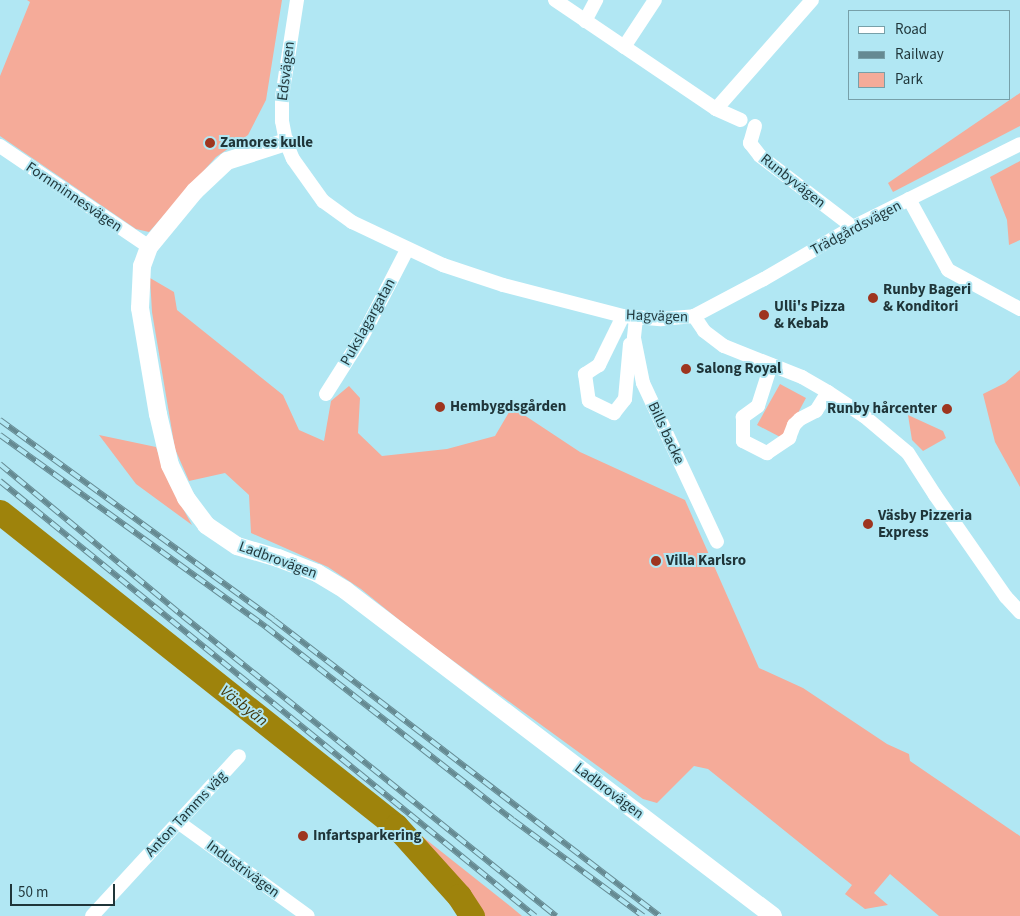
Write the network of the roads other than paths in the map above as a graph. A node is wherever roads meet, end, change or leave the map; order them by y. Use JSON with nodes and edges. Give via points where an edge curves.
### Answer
{"nodes":[{"id":1,"x":297,"y":0,"type":"edge"},
{"id":2,"x":555,"y":0,"type":"edge"},
{"id":3,"x":596,"y":0,"type":"edge"},
{"id":4,"x":655,"y":0,"type":"edge"},
{"id":5,"x":812,"y":0,"type":"edge"},
{"id":6,"x":585,"y":21,"type":"junction"},
{"id":7,"x":624,"y":47,"type":"junction"},
{"id":8,"x":716,"y":109,"type":"junction"},
{"id":9,"x":741,"y":120,"type":"dead end"},
{"id":10,"x":755,"y":126,"type":"dead end"},
{"id":11,"x":286,"y":142,"type":"junction"},
{"id":12,"x":1020,"y":144,"type":"edge"},
{"id":13,"x":0,"y":146,"type":"edge"},
{"id":14,"x":909,"y":199,"type":"junction"},
{"id":15,"x":853,"y":227,"type":"junction"},
{"id":16,"x":149,"y":247,"type":"junction"},
{"id":17,"x":407,"y":250,"type":"junction"},
{"id":18,"x":1020,"y":309,"type":"edge"},
{"id":19,"x":694,"y":316,"type":"junction"},
{"id":20,"x":631,"y":317,"type":"junction"},
{"id":21,"x":771,"y":365,"type":"junction"},
{"id":22,"x":828,"y":392,"type":"junction"},
{"id":23,"x":326,"y":394,"type":"dead end"},
{"id":24,"x":717,"y":542,"type":"dead end"},
{"id":25,"x":1020,"y":612,"type":"edge"},
{"id":26,"x":239,"y":756,"type":"dead end"},
{"id":27,"x":178,"y":822,"type":"junction"},
{"id":28,"x":92,"y":916,"type":"edge"},
{"id":29,"x":308,"y":916,"type":"edge"},
{"id":30,"x":772,"y":916,"type":"edge"}],
"edges":[{"from":1,"to":11,"type":"street","name":"Edsvägen","via":[[282,97]]},
{"from":2,"to":6,"type":"street"},
{"from":3,"to":6,"type":"street"},
{"from":4,"to":7,"type":"street"},
{"from":5,"to":8,"type":"street"},
{"from":6,"to":7,"type":"street"},
{"from":7,"to":8,"type":"street"},
{"from":8,"to":9,"type":"street"},
{"from":10,"to":15,"type":"street","name":"Runbyvägen","via":[[750,143],[760,156]]},
{"from":11,"to":16,"type":"street","name":"Ladbrovägen","via":[[227,162],[195,192]]},
{"from":11,"to":17,"type":"street","name":"Hagvägen","via":[[293,159],[323,201],[352,222]]},
{"from":12,"to":14,"type":"street","name":"Trädgårdsvägen"},
{"from":13,"to":16,"type":"street","name":"Fornminnesvägen"},
{"from":14,"to":15,"type":"street","name":"Trädgårdsvägen"},
{"from":14,"to":18,"type":"street","via":[[948,270]]},
{"from":15,"to":19,"type":"street","name":"Trädgårdsvägen","via":[[764,280]]},
{"from":16,"to":30,"type":"street","name":"Ladbrovägen","via":[[142,266],[140,308],[158,414],[170,465],[186,498],[206,526],[237,546],[317,573],[345,590]]},
{"from":17,"to":20,"type":"street","name":"Hagvägen","via":[[495,283]]},
{"from":17,"to":23,"type":"street","name":"Pukslagargatan","via":[[362,337]]},
{"from":19,"to":20,"type":"street","name":"Hagvägen","via":[[661,320]]},
{"from":19,"to":21,"type":"street","name":"Hagvägen","via":[[704,331],[724,346]]},
{"from":20,"to":20,"type":"street","via":[[599,365],[586,374],[589,401],[614,413],[625,399]]},
{"from":20,"to":24,"type":"street","name":"Bills backe","via":[[643,383]]},
{"from":21,"to":22,"type":"street","name":"Hagvägen"},
{"from":21,"to":22,"type":"street","via":[[758,406],[743,417],[743,441],[767,453],[789,438],[794,425],[816,411]]},
{"from":22,"to":25,"type":"street","name":"Hagvägen","via":[[864,416],[908,453],[934,495]]},
{"from":26,"to":27,"type":"street","name":"Anton Tamms väg"},
{"from":27,"to":28,"type":"street","name":"Anton Tamms väg"},
{"from":27,"to":29,"type":"street","name":"Industrivägen"}]}
